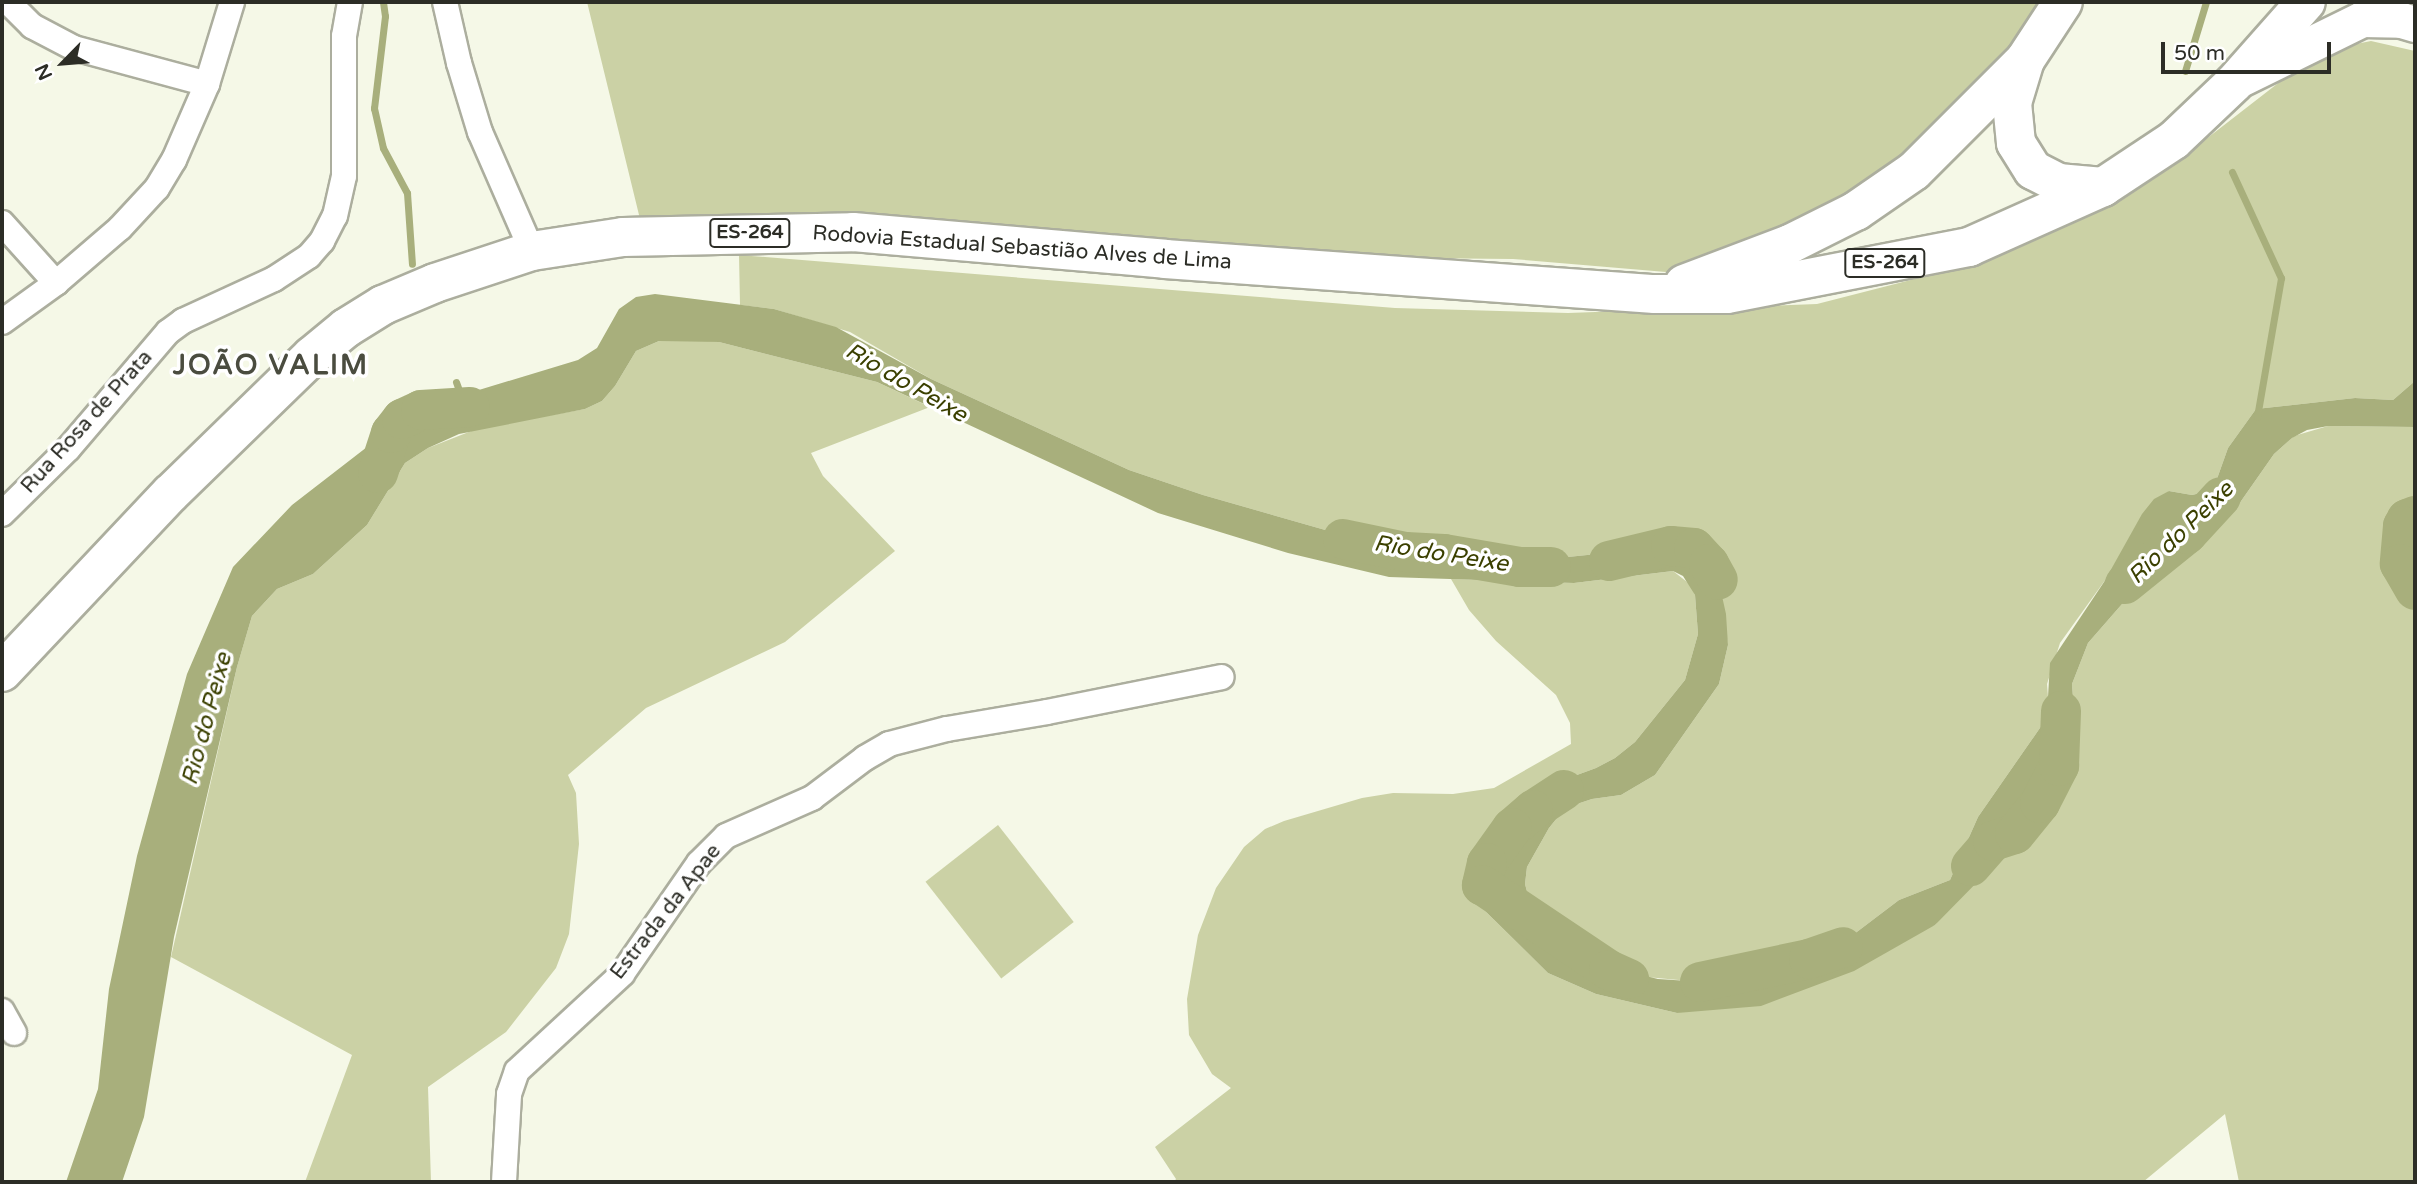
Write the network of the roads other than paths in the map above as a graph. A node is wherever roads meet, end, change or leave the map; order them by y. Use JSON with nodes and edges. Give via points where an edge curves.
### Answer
{"nodes":[{"id":1,"x":8,"y":2,"type":"edge"},
{"id":2,"x":232,"y":2,"type":"edge"},
{"id":3,"x":350,"y":2,"type":"edge"},
{"id":4,"x":445,"y":2,"type":"edge"},
{"id":5,"x":2063,"y":2,"type":"edge"},
{"id":6,"x":2306,"y":2,"type":"edge"},
{"id":7,"x":2415,"y":24,"type":"edge"},
{"id":8,"x":2025,"y":60,"type":"junction"},
{"id":9,"x":2234,"y":83,"type":"junction"},
{"id":10,"x":206,"y":84,"type":"junction"},
{"id":11,"x":2103,"y":187,"type":"junction"},
{"id":12,"x":2,"y":223,"type":"edge"},
{"id":13,"x":532,"y":251,"type":"junction"},
{"id":14,"x":56,"y":283,"type":"junction"},
{"id":15,"x":1656,"y":294,"type":"junction"},
{"id":16,"x":2,"y":322,"type":"edge"},
{"id":17,"x":2,"y":514,"type":"edge"},
{"id":18,"x":2,"y":672,"type":"edge"},
{"id":19,"x":1222,"y":677,"type":"dead end"},
{"id":20,"x":2,"y":1011,"type":"edge"},
{"id":21,"x":14,"y":1033,"type":"dead end"},
{"id":22,"x":503,"y":1182,"type":"edge"}],
"edges":[{"from":1,"to":10,"type":"street","via":[[32,26],[74,48]]},
{"from":2,"to":10,"type":"street"},
{"from":3,"to":17,"type":"street","name":"Rua Rosa de Prata","via":[[344,36],[344,176],[322,241],[309,256],[274,279],[168,332],[68,449]]},
{"from":4,"to":13,"type":"street","via":[[480,132]]},
{"from":5,"to":8,"type":"main road","name":"Rodovia Estadual Sebastião Alves de Lima","number":"ES-264"},
{"from":6,"to":9,"type":"main road","name":"Rodovia Estadual Sebastião Alves de Lima","number":"ES-264"},
{"from":7,"to":9,"type":"main road","via":[[2362,19]]},
{"from":8,"to":11,"type":"main road","via":[[2012,103],[2016,143],[2033,170],[2050,179]]},
{"from":8,"to":15,"type":"main road","name":"Rodovia Estadual Sebastião Alves de Lima","number":"ES-264","via":[[1914,171],[1856,211],[1790,244]]},
{"from":9,"to":11,"type":"main road","name":"Rodovia Estadual Sebastião Alves de Lima","number":"ES-264","via":[[2174,140]]},
{"from":10,"to":14,"type":"street","via":[[157,188],[120,228]]},
{"from":11,"to":15,"type":"main road","name":"Rodovia Estadual Sebastião Alves de Lima","number":"ES-264","via":[[1969,247],[1727,294]]},
{"from":12,"to":14,"type":"street"},
{"from":13,"to":15,"type":"main road","name":"Rodovia Estadual Sebastião Alves de Lima","number":"ES-264","via":[[624,237],[853,232]]},
{"from":13,"to":18,"type":"main road","name":"Rodovia Estadual Sebastião Alves de Lima","number":"ES-264","via":[[383,305],[312,356],[170,494]]},
{"from":14,"to":16,"type":"street"},
{"from":19,"to":22,"type":"street","name":"Estrada da Apae","via":[[889,744],[813,798],[726,836],[699,863],[622,974],[517,1071],[509,1094]]},
{"from":20,"to":21,"type":"street"}]}
